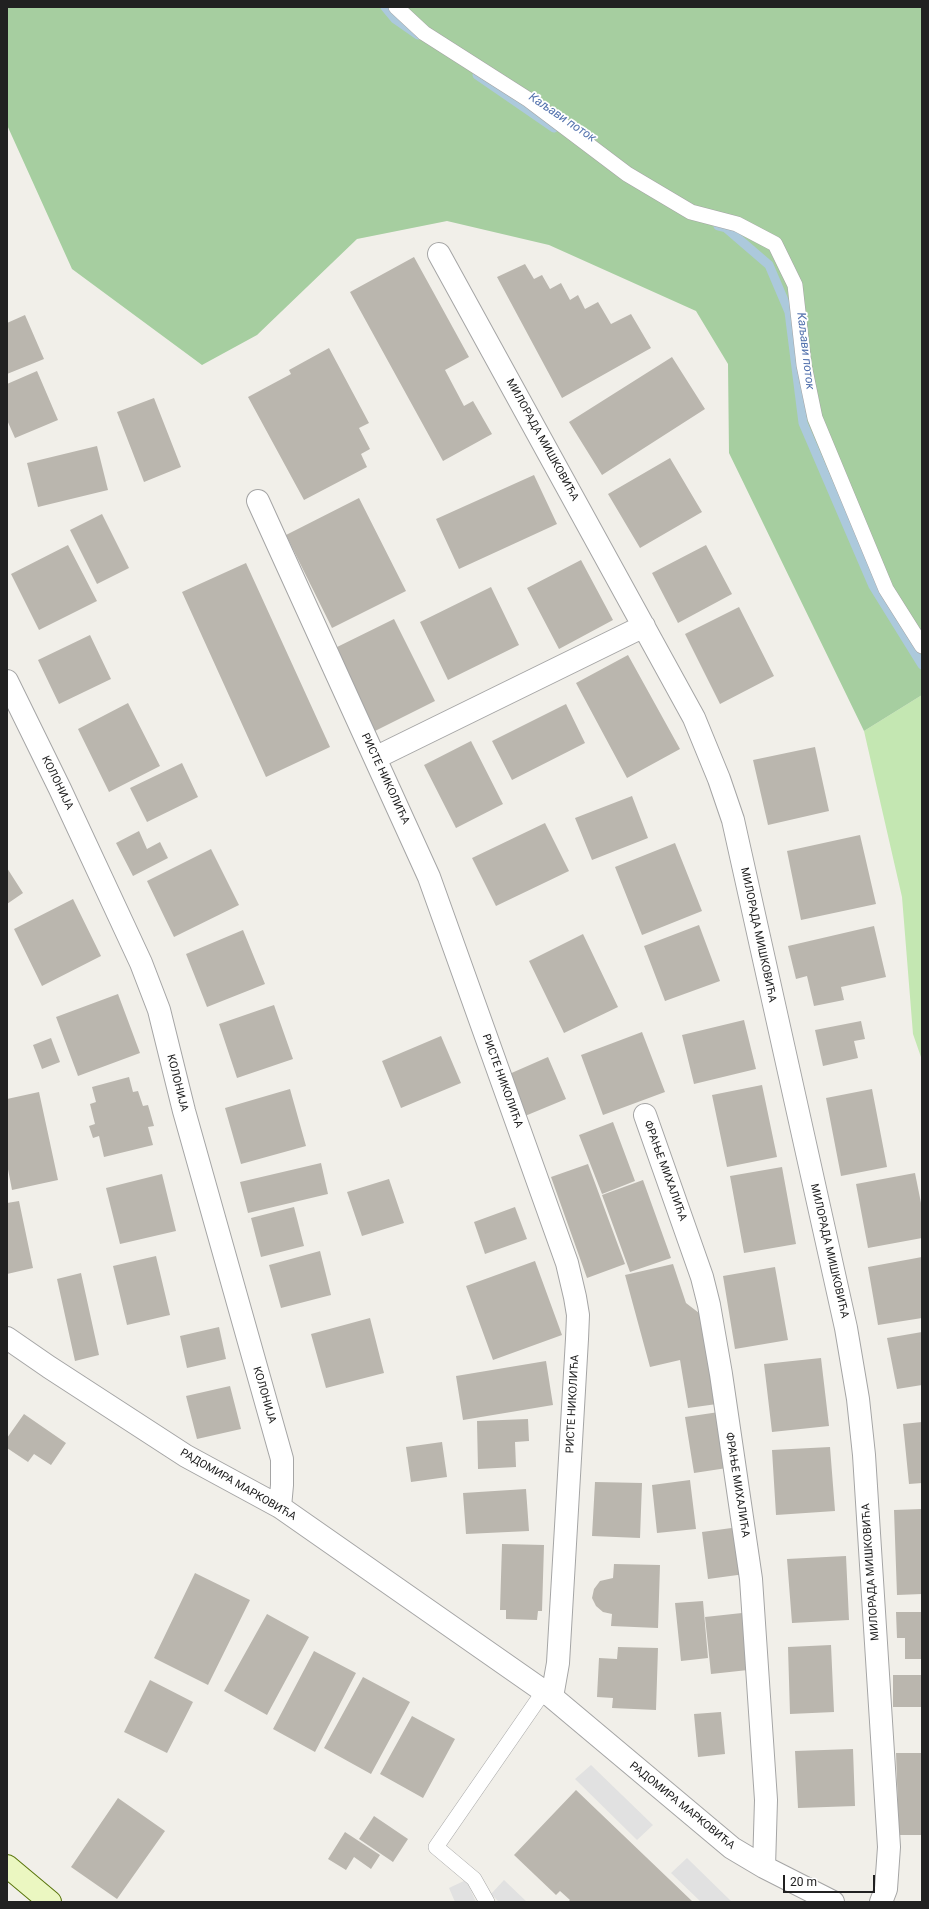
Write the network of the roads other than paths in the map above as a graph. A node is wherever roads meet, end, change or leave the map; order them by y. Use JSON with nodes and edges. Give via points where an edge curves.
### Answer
{"nodes":[{"id":1,"x":396,"y":7,"type":"edge"},
{"id":2,"x":439,"y":254,"type":"dead end"},
{"id":3,"x":258,"y":501,"type":"dead end"},
{"id":4,"x":644,"y":626,"type":"junction"},
{"id":5,"x":922,"y":646,"type":"edge"},
{"id":6,"x":7,"y":681,"type":"edge"},
{"id":7,"x":375,"y":758,"type":"junction"},
{"id":8,"x":645,"y":1115,"type":"dead end"},
{"id":9,"x":7,"y":1338,"type":"edge"},
{"id":10,"x":280,"y":1507,"type":"junction"},
{"id":11,"x":548,"y":1694,"type":"junction"},
{"id":12,"x":7,"y":1866,"type":"edge"},
{"id":13,"x":764,"y":1867,"type":"junction"},
{"id":14,"x":50,"y":1902,"type":"edge"},
{"id":15,"x":487,"y":1902,"type":"edge"},
{"id":16,"x":833,"y":1902,"type":"edge"},
{"id":17,"x":881,"y":1902,"type":"edge"}],
"edges":[{"from":1,"to":5,"type":"lane","via":[[424,33],[529,100],[627,174],[691,212],[737,224],[775,244],[795,285],[804,365],[815,418],[886,589]]},
{"from":2,"to":4,"type":"street","name":"МИЛОРАДА МИШКОВИЋА"},
{"from":3,"to":7,"type":"street","name":"РИСТЕ НИКОЛИЋА"},
{"from":4,"to":7,"type":"street"},
{"from":4,"to":17,"type":"street","name":"МИЛОРАДА МИШКОВИЋА","via":[[694,718],[720,779],[733,820],[846,1328],[864,1454],[889,1847],[886,1889]]},
{"from":6,"to":10,"type":"street","name":"КОЛОНИЈА","via":[[138,956],[159,1010],[188,1126],[282,1459]]},
{"from":7,"to":11,"type":"street","name":"РИСТЕ НИКОЛИЋА","via":[[429,876],[567,1263],[575,1297],[578,1315],[558,1663]]},
{"from":8,"to":13,"type":"street","name":"ФРАЊЕ МИХАЛИЋА","via":[[702,1277],[721,1374],[751,1579],[766,1800]]},
{"from":9,"to":10,"type":"street","name":"РАДОМИРА МАРКОВИЋА","via":[[186,1456]]},
{"from":10,"to":11,"type":"street","name":"РАДОМИРА МАРКОВИЋА"},
{"from":11,"to":13,"type":"street","name":"РАДОМИРА МАРКОВИЋА","via":[[721,1839]]},
{"from":11,"to":15,"type":"lane","via":[[432,1852],[474,1879]]},
{"from":12,"to":14,"type":"main road"},
{"from":13,"to":16,"type":"street","name":"РАДОМИРА МАРКОВИЋА"}]}
